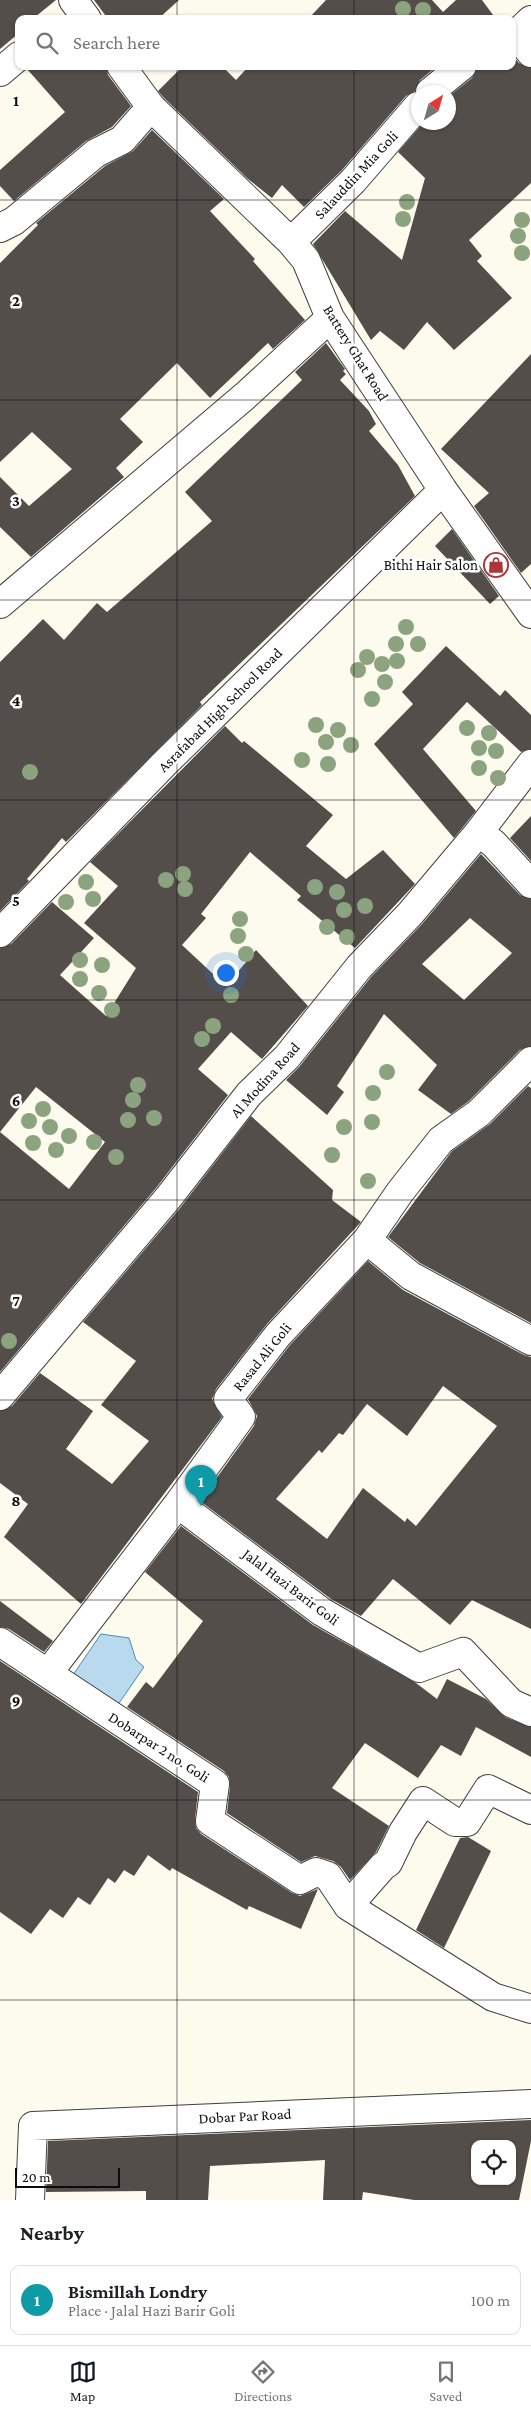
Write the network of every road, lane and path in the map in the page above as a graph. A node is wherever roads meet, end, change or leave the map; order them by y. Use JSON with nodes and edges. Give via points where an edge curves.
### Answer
{"nodes":[{"id":1,"x":15,"y":59,"type":"edge"},
{"id":2,"x":124,"y":70,"type":"edge"},
{"id":3,"x":457,"y":70,"type":"edge"},
{"id":4,"x":0,"y":72,"type":"edge"},
{"id":5,"x":439,"y":85,"type":"edge"},
{"id":6,"x":151,"y":107,"type":"junction"},
{"id":7,"x":411,"y":114,"type":"edge"},
{"id":8,"x":0,"y":228,"type":"edge"},
{"id":9,"x":292,"y":242,"type":"junction"},
{"id":10,"x":330,"y":318,"type":"junction"},
{"id":11,"x":443,"y":490,"type":"junction"},
{"id":12,"x":0,"y":604,"type":"edge"},
{"id":13,"x":531,"y":614,"type":"edge"},
{"id":14,"x":531,"y":764,"type":"edge"},
{"id":15,"x":479,"y":832,"type":"junction"},
{"id":16,"x":531,"y":884,"type":"edge"},
{"id":17,"x":0,"y":933,"type":"edge"},
{"id":18,"x":531,"y":1061,"type":"edge"},
{"id":19,"x":367,"y":1240,"type":"junction"},
{"id":20,"x":531,"y":1341,"type":"edge"},
{"id":21,"x":0,"y":1396,"type":"edge"},
{"id":22,"x":178,"y":1504,"type":"junction"},
{"id":23,"x":0,"y":1642,"type":"edge"},
{"id":24,"x":48,"y":1673,"type":"junction"},
{"id":25,"x":531,"y":1712,"type":"edge"},
{"id":26,"x":531,"y":1810,"type":"edge"},
{"id":27,"x":348,"y":1906,"type":"junction"},
{"id":28,"x":531,"y":2009,"type":"edge"},
{"id":29,"x":531,"y":2104,"type":"edge"},
{"id":30,"x":30,"y":2200,"type":"edge"}],
"edges":[{"from":1,"to":4,"type":"street"},
{"from":2,"to":6,"type":"street","name":"Battery Ghat Road"},
{"from":3,"to":5,"type":"street"},
{"from":6,"to":8,"type":"street","via":[[122,140],[96,153],[14,221]]},
{"from":6,"to":9,"type":"street","name":"Battery Ghat Road"},
{"from":7,"to":9,"type":"street","name":"Salauddin Mia Goli","via":[[353,181]]},
{"from":9,"to":10,"type":"street","name":"Battery Ghat Road","via":[[306,260]]},
{"from":10,"to":11,"type":"street","name":"Battery Ghat Road"},
{"from":10,"to":12,"type":"street","via":[[246,396]]},
{"from":11,"to":13,"type":"street","name":"Battery Ghat Road"},
{"from":11,"to":17,"type":"street","name":"Asrafabad High School Road","via":[[171,758]]},
{"from":14,"to":15,"type":"street","name":"Al Modina Road"},
{"from":15,"to":16,"type":"street"},
{"from":15,"to":21,"type":"street","name":"Al Modina Road","via":[[410,914],[359,967],[287,1057],[249,1094],[168,1198]]},
{"from":18,"to":19,"type":"street","name":"Rasad Ali Goli","via":[[479,1113],[441,1140]]},
{"from":19,"to":20,"type":"street","via":[[411,1276]]},
{"from":19,"to":22,"type":"street","name":"Rasad Ali Goli","via":[[278,1335],[228,1399],[241,1416]]},
{"from":22,"to":24,"type":"street","name":"Rasad Ali Goli"},
{"from":22,"to":25,"type":"street","name":"Jalal Hazi Barir Goli","via":[[342,1625],[419,1668],[463,1652],[511,1703]]},
{"from":23,"to":24,"type":"street","name":"Dobarpar 2 no. Goli"},
{"from":24,"to":27,"type":"street","name":"Dobarpar 2 no. Goli","via":[[215,1784],[210,1821],[300,1880],[316,1872],[328,1876]]},
{"from":26,"to":27,"type":"street","via":[[488,1789],[467,1822],[455,1822],[423,1801],[388,1863]]},
{"from":27,"to":28,"type":"street","name":"Dobarpar 2 no. Goli","via":[[493,1997]]},
{"from":29,"to":30,"type":"street","name":"Dobar Par Road","via":[[33,2126]]}]}
